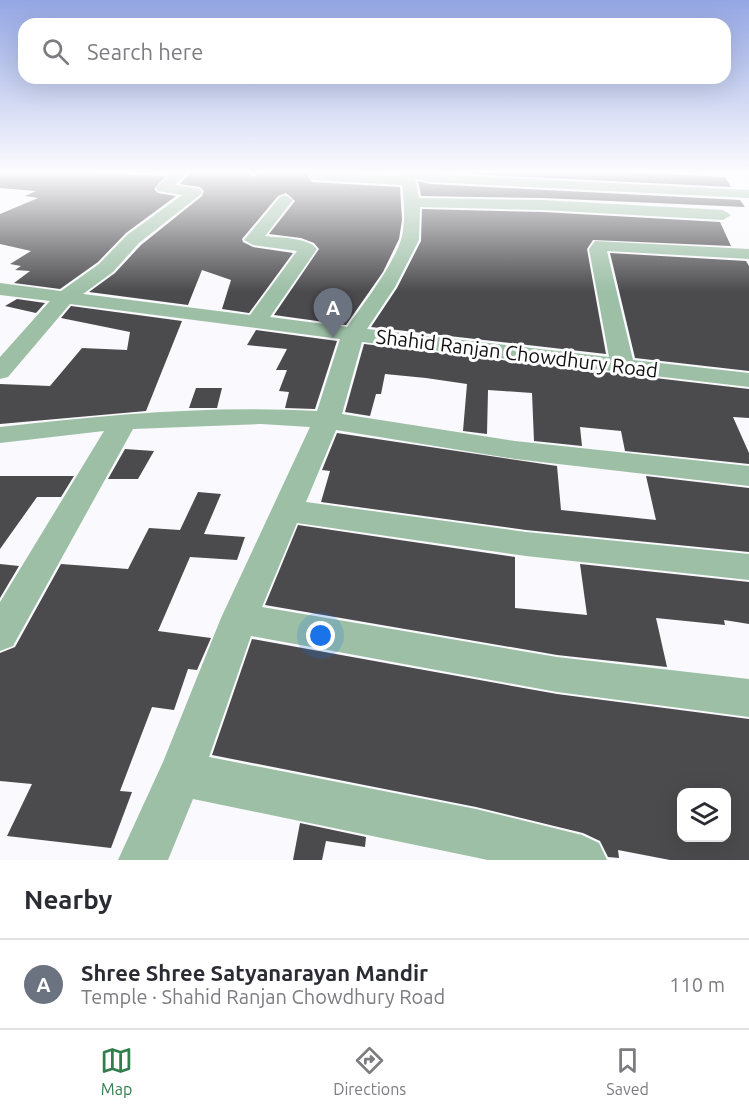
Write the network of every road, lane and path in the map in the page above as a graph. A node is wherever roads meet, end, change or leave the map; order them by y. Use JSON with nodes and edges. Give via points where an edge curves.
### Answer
{"nodes":[{"id":1,"x":170,"y":211,"type":"edge"},
{"id":2,"x":276,"y":211,"type":"edge"},
{"id":3,"x":412,"y":211,"type":"edge"},
{"id":4,"x":598,"y":211,"type":"edge"},
{"id":5,"x":721,"y":211,"type":"edge"},
{"id":6,"x":731,"y":226,"type":"junction"},
{"id":7,"x":749,"y":253,"type":"edge"},
{"id":8,"x":0,"y":289,"type":"edge"},
{"id":9,"x":64,"y":298,"type":"junction"},
{"id":10,"x":256,"y":322,"type":"junction"},
{"id":11,"x":353,"y":334,"type":"junction"},
{"id":12,"x":623,"y":366,"type":"junction"},
{"id":13,"x":0,"y":372,"type":"edge"},
{"id":14,"x":749,"y":380,"type":"edge"},
{"id":15,"x":327,"y":420,"type":"junction"},
{"id":16,"x":123,"y":421,"type":"junction"},
{"id":17,"x":0,"y":435,"type":"edge"},
{"id":18,"x":749,"y":476,"type":"edge"},
{"id":19,"x":288,"y":511,"type":"junction"},
{"id":20,"x":749,"y":567,"type":"edge"},
{"id":21,"x":238,"y":618,"type":"junction"},
{"id":22,"x":0,"y":635,"type":"edge"},
{"id":23,"x":749,"y":698,"type":"edge"},
{"id":24,"x":181,"y":774,"type":"junction"},
{"id":25,"x":143,"y":860,"type":"edge"},
{"id":26,"x":582,"y":860,"type":"edge"}],
"edges":[{"from":1,"to":9,"type":"street","via":[[133,239],[106,268]]},
{"from":2,"to":10,"type":"street","via":[[253,240],[308,249]]},
{"from":3,"to":11,"type":"street","via":[[410,240],[386,287]]},
{"from":4,"to":6,"type":"street"},
{"from":5,"to":6,"type":"street"},
{"from":6,"to":7,"type":"street"},
{"from":7,"to":12,"type":"street","via":[[601,246],[601,268]]},
{"from":8,"to":9,"type":"street","name":"Shahid Ranjan Chowdhury Road"},
{"from":9,"to":10,"type":"street","name":"Shahid Ranjan Chowdhury Road"},
{"from":9,"to":13,"type":"street"},
{"from":10,"to":11,"type":"street","name":"Shahid Ranjan Chowdhury Road"},
{"from":11,"to":12,"type":"street","name":"Shahid Ranjan Chowdhury Road"},
{"from":11,"to":15,"type":"street"},
{"from":12,"to":14,"type":"street","name":"Shahid Ranjan Chowdhury Road"},
{"from":15,"to":16,"type":"street","via":[[261,416]]},
{"from":15,"to":18,"type":"street","via":[[515,450]]},
{"from":15,"to":19,"type":"street"},
{"from":16,"to":17,"type":"street"},
{"from":16,"to":22,"type":"street"},
{"from":19,"to":20,"type":"street","via":[[526,544]]},
{"from":19,"to":21,"type":"street"},
{"from":21,"to":23,"type":"street","via":[[500,665],[687,693]]},
{"from":21,"to":24,"type":"street"},
{"from":24,"to":25,"type":"street"},
{"from":24,"to":26,"type":"street","via":[[476,833]]}]}
